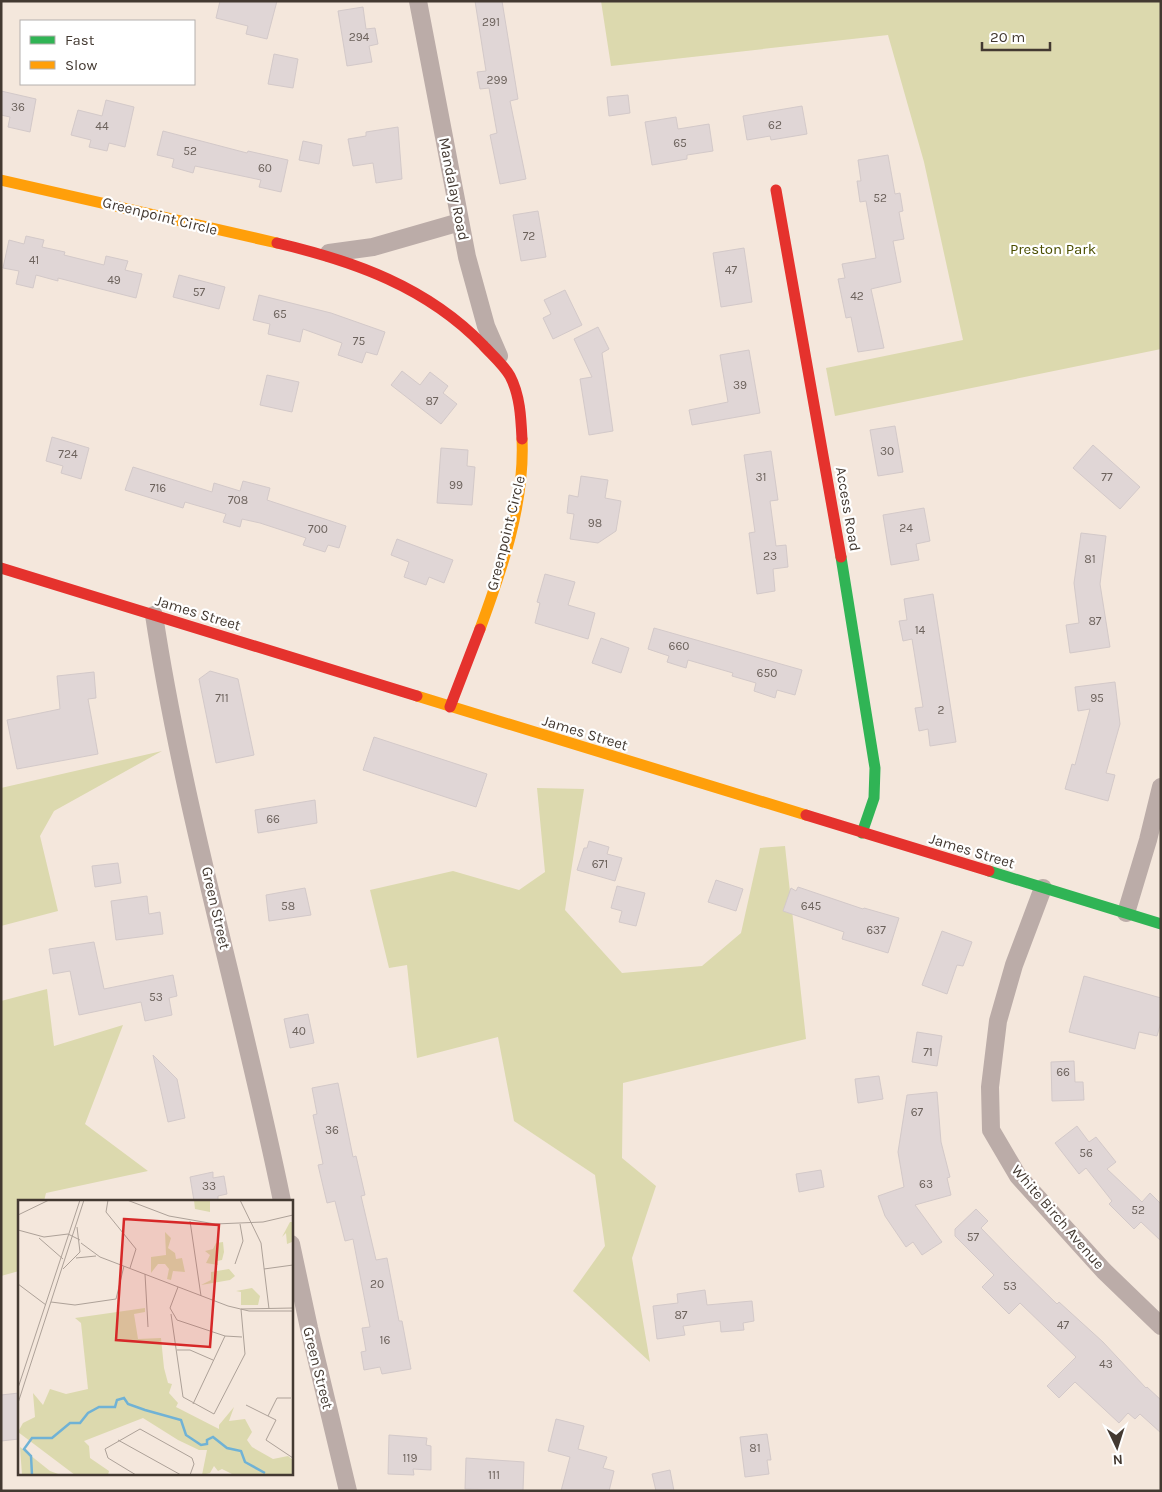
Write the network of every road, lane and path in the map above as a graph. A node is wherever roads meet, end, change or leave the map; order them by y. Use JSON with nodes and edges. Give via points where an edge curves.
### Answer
{"nodes":[{"id":1,"x":418,"y":1,"type":"edge"},
{"id":2,"x":1,"y":180,"type":"edge"},
{"id":3,"x":776,"y":190,"type":"dead end"},
{"id":4,"x":460,"y":222,"type":"junction"},
{"id":5,"x":318,"y":254,"type":"junction"},
{"id":6,"x":508,"y":372,"type":"junction"},
{"id":7,"x":1,"y":568,"type":"edge"},
{"id":8,"x":154,"y":614,"type":"junction"},
{"id":9,"x":450,"y":707,"type":"junction"},
{"id":10,"x":1161,"y":786,"type":"edge"},
{"id":11,"x":862,"y":833,"type":"junction"},
{"id":12,"x":1043,"y":888,"type":"junction"},
{"id":13,"x":1126,"y":913,"type":"junction"},
{"id":14,"x":1161,"y":924,"type":"edge"},
{"id":15,"x":282,"y":1200,"type":"edge"},
{"id":16,"x":292,"y":1249,"type":"edge"},
{"id":17,"x":1161,"y":1326,"type":"edge"},
{"id":18,"x":348,"y":1491,"type":"edge"}],
"edges":[{"from":1,"to":4,"type":"street","name":"Mandalay Road"},
{"from":2,"to":5,"type":"street","name":"Greenpoint Circle"},
{"from":3,"to":11,"type":"street","name":"Access Road","via":[[834,513],[875,768],[874,798]]},
{"from":4,"to":5,"type":"street","name":"Greenpoint Circle","via":[[373,246]]},
{"from":4,"to":6,"type":"street","name":"Mandalay Road","via":[[475,292],[486,326]]},
{"from":5,"to":6,"type":"street","name":"Greenpoint Circle","via":[[382,274],[426,296],[468,329]]},
{"from":6,"to":9,"type":"street","name":"Greenpoint Circle","via":[[522,427],[523,467],[519,497],[487,607]]},
{"from":7,"to":8,"type":"street","name":"James Street"},
{"from":8,"to":9,"type":"street","name":"James Street"},
{"from":8,"to":15,"type":"street","name":"Green Street","via":[[167,699]]},
{"from":9,"to":11,"type":"street","name":"James Street"},
{"from":10,"to":13,"type":"street"},
{"from":11,"to":12,"type":"street","name":"James Street"},
{"from":12,"to":13,"type":"street","name":"James Street"},
{"from":12,"to":17,"type":"street","name":"White Birch Avenue","via":[[1014,965],[998,1021],[990,1087],[991,1130],[1018,1176],[1104,1271]]},
{"from":13,"to":14,"type":"street","name":"James Street"},
{"from":16,"to":18,"type":"street","name":"Green Street"}]}
